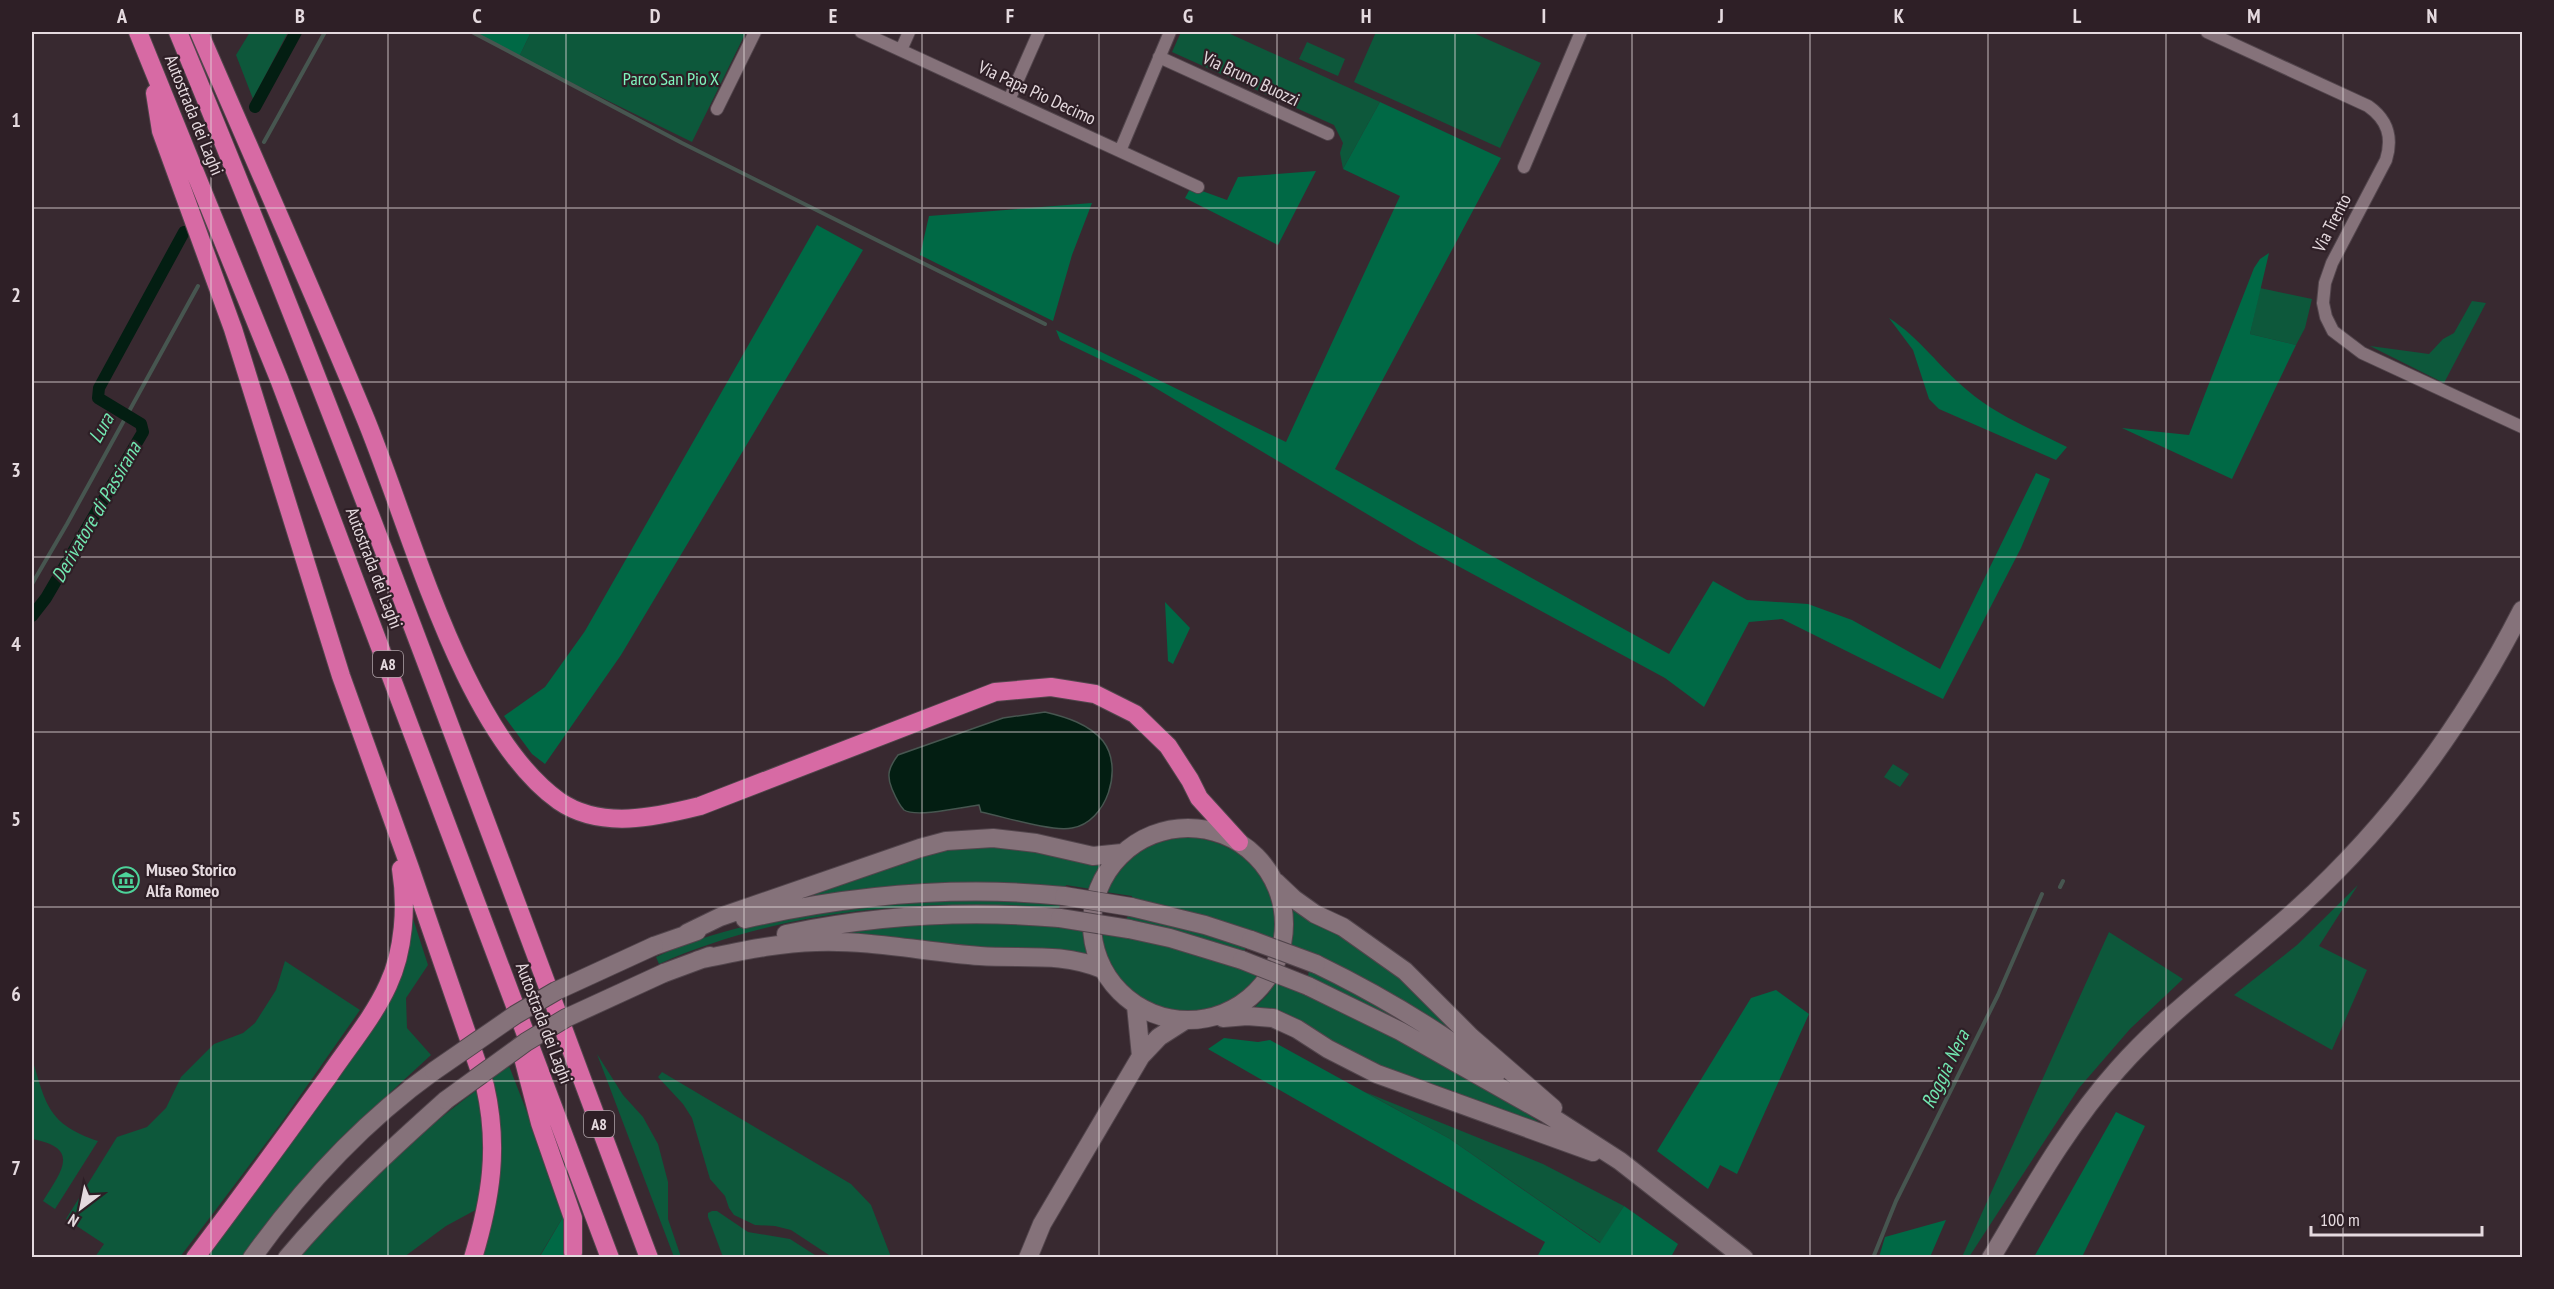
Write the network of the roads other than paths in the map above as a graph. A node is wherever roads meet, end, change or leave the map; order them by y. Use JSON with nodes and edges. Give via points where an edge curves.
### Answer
{"nodes":[{"id":1,"x":138,"y":32,"type":"edge"},
{"id":2,"x":178,"y":32,"type":"edge"},
{"id":3,"x":200,"y":32,"type":"edge"},
{"id":4,"x":755,"y":32,"type":"edge"},
{"id":5,"x":861,"y":32,"type":"edge"},
{"id":6,"x":909,"y":32,"type":"edge"},
{"id":7,"x":1039,"y":32,"type":"edge"},
{"id":8,"x":1170,"y":32,"type":"edge"},
{"id":9,"x":2207,"y":32,"type":"edge"},
{"id":10,"x":1578,"y":33,"type":"edge"},
{"id":11,"x":901,"y":50,"type":"junction"},
{"id":12,"x":1159,"y":57,"type":"junction"},
{"id":13,"x":155,"y":75,"type":"junction"},
{"id":14,"x":1009,"y":100,"type":"junction"},
{"id":15,"x":717,"y":109,"type":"dead end"},
{"id":16,"x":1328,"y":135,"type":"dead end"},
{"id":17,"x":1120,"y":152,"type":"junction"},
{"id":18,"x":1524,"y":167,"type":"dead end"},
{"id":19,"x":1198,"y":187,"type":"dead end"},
{"id":20,"x":2523,"y":427,"type":"edge"},
{"id":21,"x":2523,"y":610,"type":"edge"},
{"id":22,"x":379,"y":786,"type":"junction"},
{"id":23,"x":1239,"y":842,"type":"junction"},
{"id":24,"x":1122,"y":853,"type":"junction"},
{"id":25,"x":1273,"y":879,"type":"junction"},
{"id":26,"x":687,"y":933,"type":"junction"},
{"id":27,"x":698,"y":960,"type":"junction"},
{"id":28,"x":1102,"y":969,"type":"junction"},
{"id":29,"x":505,"y":980,"type":"junction"},
{"id":30,"x":1136,"y":1006,"type":"junction"},
{"id":31,"x":1209,"y":1018,"type":"junction"},
{"id":32,"x":1184,"y":1021,"type":"junction"},
{"id":33,"x":1141,"y":1056,"type":"junction"},
{"id":34,"x":1547,"y":1114,"type":"junction"},
{"id":35,"x":1620,"y":1161,"type":"junction"},
{"id":36,"x":573,"y":1253,"type":"dead end"},
{"id":37,"x":195,"y":1257,"type":"edge"},
{"id":38,"x":252,"y":1257,"type":"edge"},
{"id":39,"x":287,"y":1257,"type":"edge"},
{"id":40,"x":473,"y":1257,"type":"edge"},
{"id":41,"x":610,"y":1257,"type":"edge"},
{"id":42,"x":649,"y":1257,"type":"edge"},
{"id":43,"x":1028,"y":1257,"type":"edge"},
{"id":44,"x":1744,"y":1257,"type":"edge"},
{"id":45,"x":1991,"y":1257,"type":"edge"}],
"edges":[{"from":1,"to":13,"type":"highway","name":"Autostrada dei Laghi","number":"A8"},
{"from":2,"to":42,"type":"highway","name":"Autostrada dei Laghi","number":"A8","via":[[390,568]]},
{"from":3,"to":23,"type":"highway","via":[[365,418],[470,683],[518,761],[546,791],[587,814],[647,818],[700,806],[995,692],[1051,687],[1095,694],[1135,714],[1168,746],[1211,815]]},
{"from":4,"to":15,"type":"street"},
{"from":5,"to":11,"type":"street","name":"Via Papa Pio Decimo"},
{"from":6,"to":11,"type":"street"},
{"from":7,"to":14,"type":"street"},
{"from":8,"to":12,"type":"street"},
{"from":9,"to":20,"type":"street","name":"Via Trento","via":[[2368,106],[2390,133],[2386,160],[2343,239],[2325,283],[2323,303],[2333,331],[2362,353]]},
{"from":10,"to":18,"type":"street"},
{"from":11,"to":14,"type":"street","name":"Via Papa Pio Decimo"},
{"from":12,"to":16,"type":"street","name":"Via Bruno Buozzi"},
{"from":12,"to":17,"type":"street"},
{"from":13,"to":22,"type":"highway","via":[[161,130],[233,329]]},
{"from":13,"to":29,"type":"highway","name":"Autostrada dei Laghi","number":"A8","via":[[279,379]]},
{"from":14,"to":17,"type":"street","name":"Via Papa Pio Decimo"},
{"from":17,"to":19,"type":"street","name":"Via Papa Pio Decimo"},
{"from":21,"to":45,"type":"main road","via":[[2478,690],[2401,800],[2298,908],[2118,1069],[2051,1158]]},
{"from":22,"to":37,"type":"highway","via":[[401,863],[405,892],[396,964],[388,985],[376,1009]]},
{"from":22,"to":40,"type":"highway","via":[[465,1025],[489,1105],[492,1168],[486,1212]]},
{"from":23,"to":24,"type":"main road","via":[[1216,832],[1166,830],[1142,839]]},
{"from":23,"to":25,"type":"main road","via":[[1258,858]]},
{"from":24,"to":26,"type":"main road","via":[[1093,856],[993,838],[946,842],[720,917]]},
{"from":24,"to":28,"type":"main road","via":[[1098,888],[1091,920],[1093,945]]},
{"from":25,"to":31,"type":"main road","via":[[1282,903],[1284,928],[1270,976],[1254,995],[1233,1010]]},
{"from":25,"to":35,"type":"main road","via":[[1315,914],[1343,927],[1405,971],[1518,1080]]},
{"from":26,"to":34,"type":"main road","bridge":true,"via":[[816,905],[912,892],[988,890],[1064,896],[1131,907],[1205,925],[1316,964],[1366,989],[1460,1046]]},
{"from":26,"to":38,"type":"main road","bridge":true,"via":[[556,991],[434,1071],[380,1114],[338,1155]]},
{"from":27,"to":28,"type":"main road","via":[[779,944],[818,942],[888,945],[979,956],[1061,957]]},
{"from":27,"to":34,"type":"main road","bridge":true,"via":[[759,940],[818,927],[890,918],[987,913],[1060,918],[1129,929],[1242,960],[1308,986],[1400,1031]]},
{"from":27,"to":39,"type":"main road","bridge":true,"via":[[596,1003],[501,1059],[446,1100],[378,1161],[327,1210]]},
{"from":28,"to":30,"type":"main road","via":[[1117,990]]},
{"from":29,"to":36,"type":"highway","via":[[540,1123],[573,1218]]},
{"from":29,"to":41,"type":"highway","name":"Autostrada dei Laghi","number":"A8"},
{"from":30,"to":32,"type":"main road","via":[[1159,1017]]},
{"from":30,"to":33,"type":"main road"},
{"from":31,"to":32,"type":"main road"},
{"from":31,"to":35,"type":"main road","via":[[1273,1018],[1377,1074]]},
{"from":32,"to":33,"type":"main road","via":[[1159,1037]]},
{"from":33,"to":43,"type":"main road","via":[[1042,1224]]},
{"from":34,"to":35,"type":"main road"},
{"from":35,"to":44,"type":"main road"}]}
